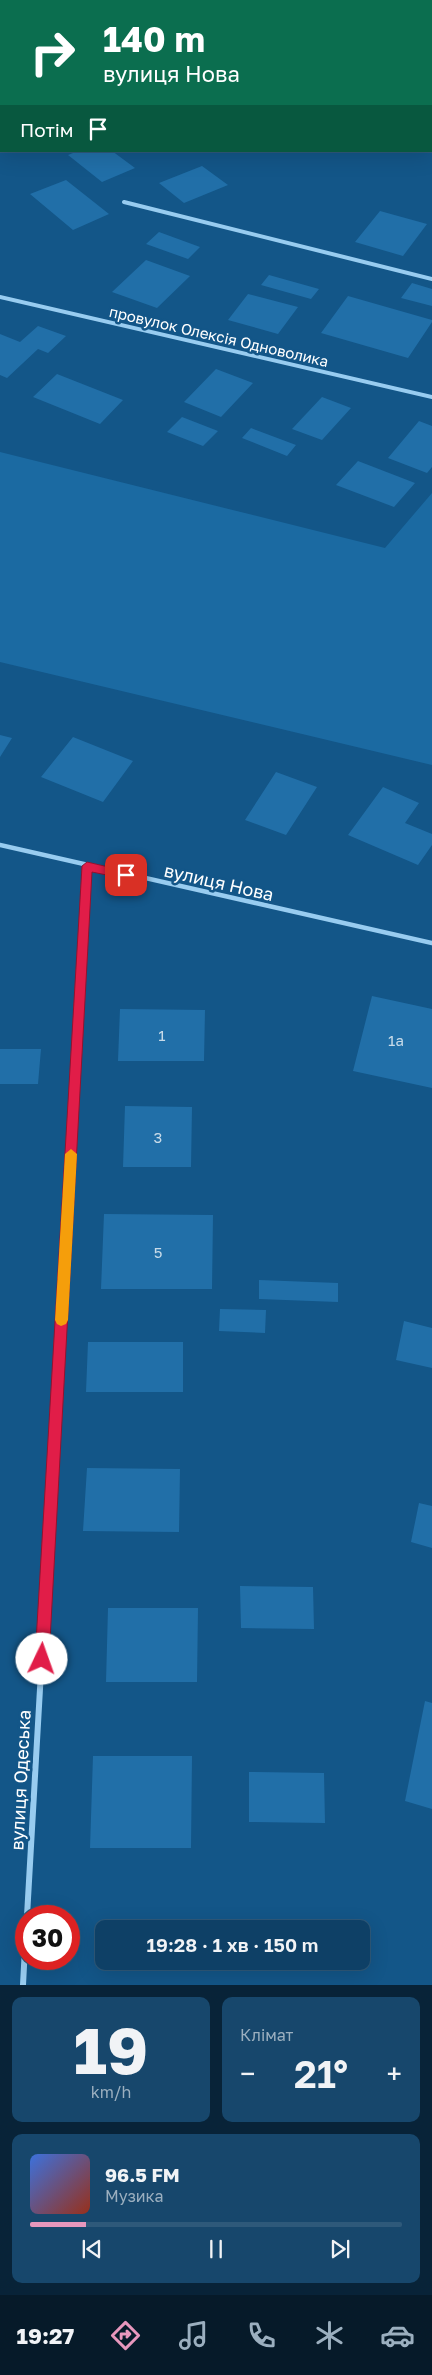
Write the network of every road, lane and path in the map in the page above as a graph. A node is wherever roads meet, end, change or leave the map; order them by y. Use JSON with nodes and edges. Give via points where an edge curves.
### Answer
{"nodes":[{"id":1,"x":124,"y":202,"type":"dead end"},
{"id":2,"x":432,"y":279,"type":"edge"},
{"id":3,"x":0,"y":297,"type":"edge"},
{"id":4,"x":432,"y":397,"type":"edge"},
{"id":5,"x":0,"y":845,"type":"edge"},
{"id":6,"x":87,"y":866,"type":"junction"},
{"id":7,"x":432,"y":943,"type":"edge"},
{"id":8,"x":28,"y":1905,"type":"edge"},
{"id":9,"x":24,"y":1970,"type":"edge"},
{"id":10,"x":23,"y":1985,"type":"edge"}],
"edges":[{"from":1,"to":2,"type":"street"},
{"from":3,"to":4,"type":"street","name":"провулок Олексія Одноволика"},
{"from":5,"to":6,"type":"street","name":"вулиця Нова"},
{"from":6,"to":7,"type":"street","name":"вулиця Нова"},
{"from":6,"to":8,"type":"street","name":"вулиця Одеська"},
{"from":9,"to":10,"type":"street"}]}
